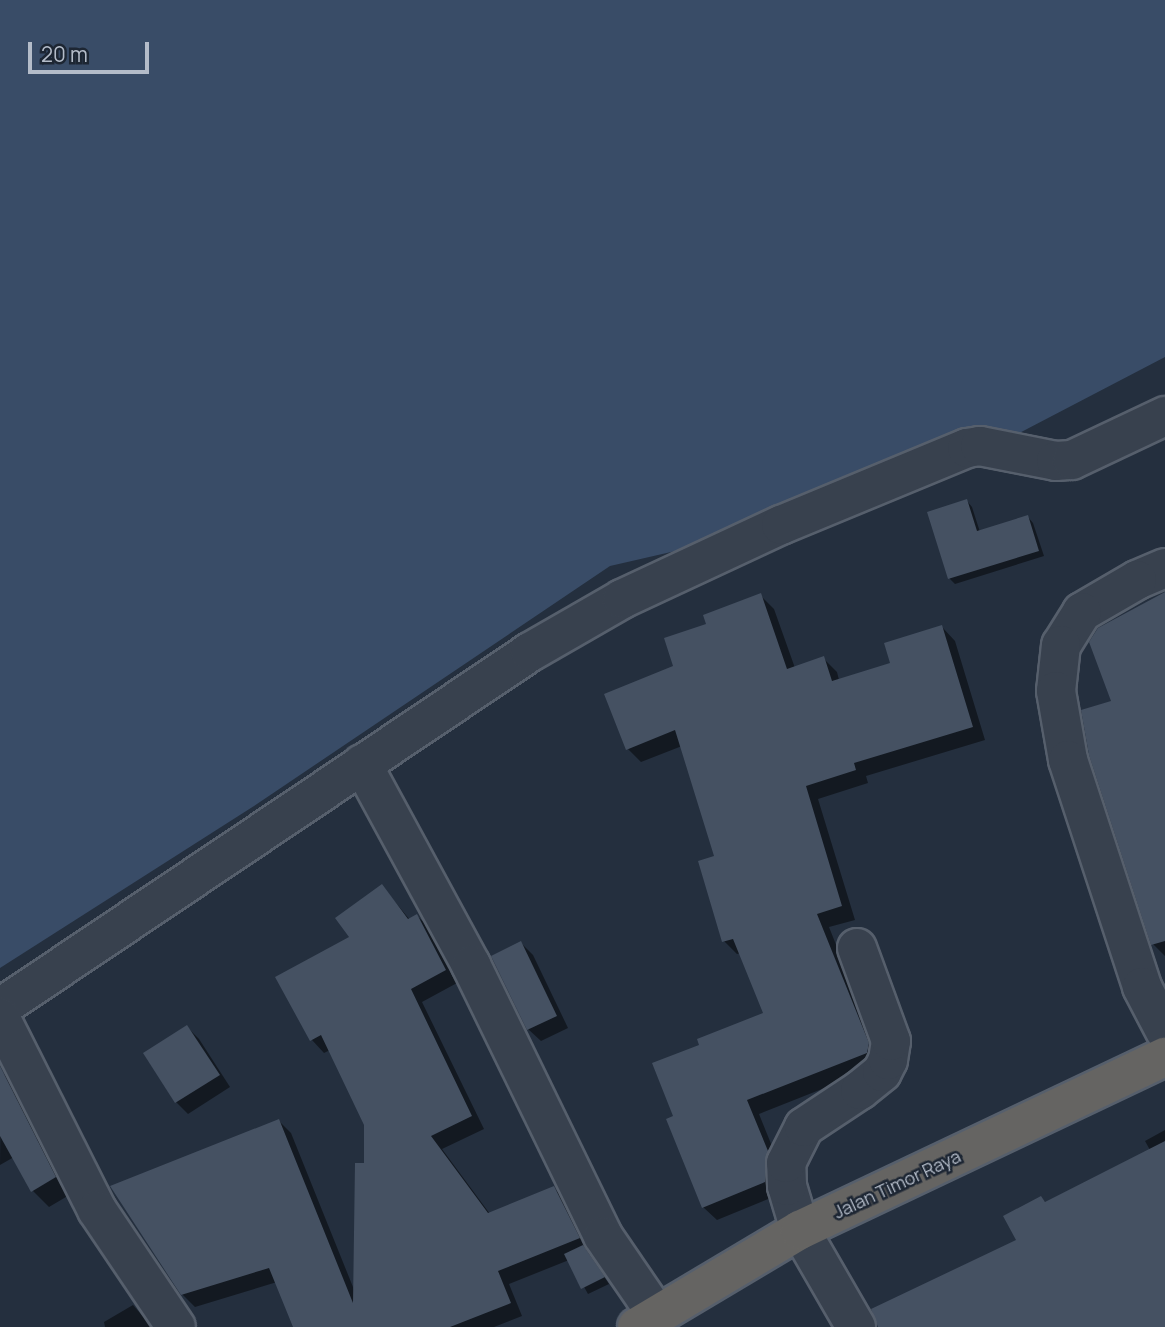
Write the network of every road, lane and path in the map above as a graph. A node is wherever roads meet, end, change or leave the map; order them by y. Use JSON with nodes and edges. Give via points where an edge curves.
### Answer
{"nodes":[{"id":1,"x":1165,"y":416,"type":"edge"},
{"id":2,"x":1165,"y":568,"type":"edge"},
{"id":3,"x":362,"y":764,"type":"junction"},
{"id":4,"x":857,"y":948,"type":"dead end"},
{"id":5,"x":0,"y":1008,"type":"edge"},
{"id":6,"x":0,"y":1017,"type":"edge"},
{"id":7,"x":1165,"y":1031,"type":"edge"},
{"id":8,"x":1165,"y":1057,"type":"edge"},
{"id":9,"x":800,"y":1230,"type":"junction"},
{"id":10,"x":647,"y":1321,"type":"edge"},
{"id":11,"x":176,"y":1327,"type":"edge"},
{"id":12,"x":856,"y":1327,"type":"edge"}],
"edges":[{"from":1,"to":3,"type":"street","via":[[1072,460],[967,448],[781,524],[622,599],[530,652]]},
{"from":2,"to":7,"type":"street","via":[[1082,612],[1061,645],[1056,691],[1068,760],[1142,986]]},
{"from":3,"to":5,"type":"street"},
{"from":3,"to":10,"type":"street","via":[[471,965]]},
{"from":4,"to":9,"type":"street","via":[[891,1041],[888,1060],[882,1072],[860,1090],[804,1127],[786,1163],[787,1186]]},
{"from":6,"to":11,"type":"street","via":[[97,1210]]},
{"from":8,"to":9,"type":"highway","name":"Jalan Timor Raya"},
{"from":9,"to":10,"type":"highway","name":"Jalan Timor Raya"},
{"from":9,"to":12,"type":"street"}]}
